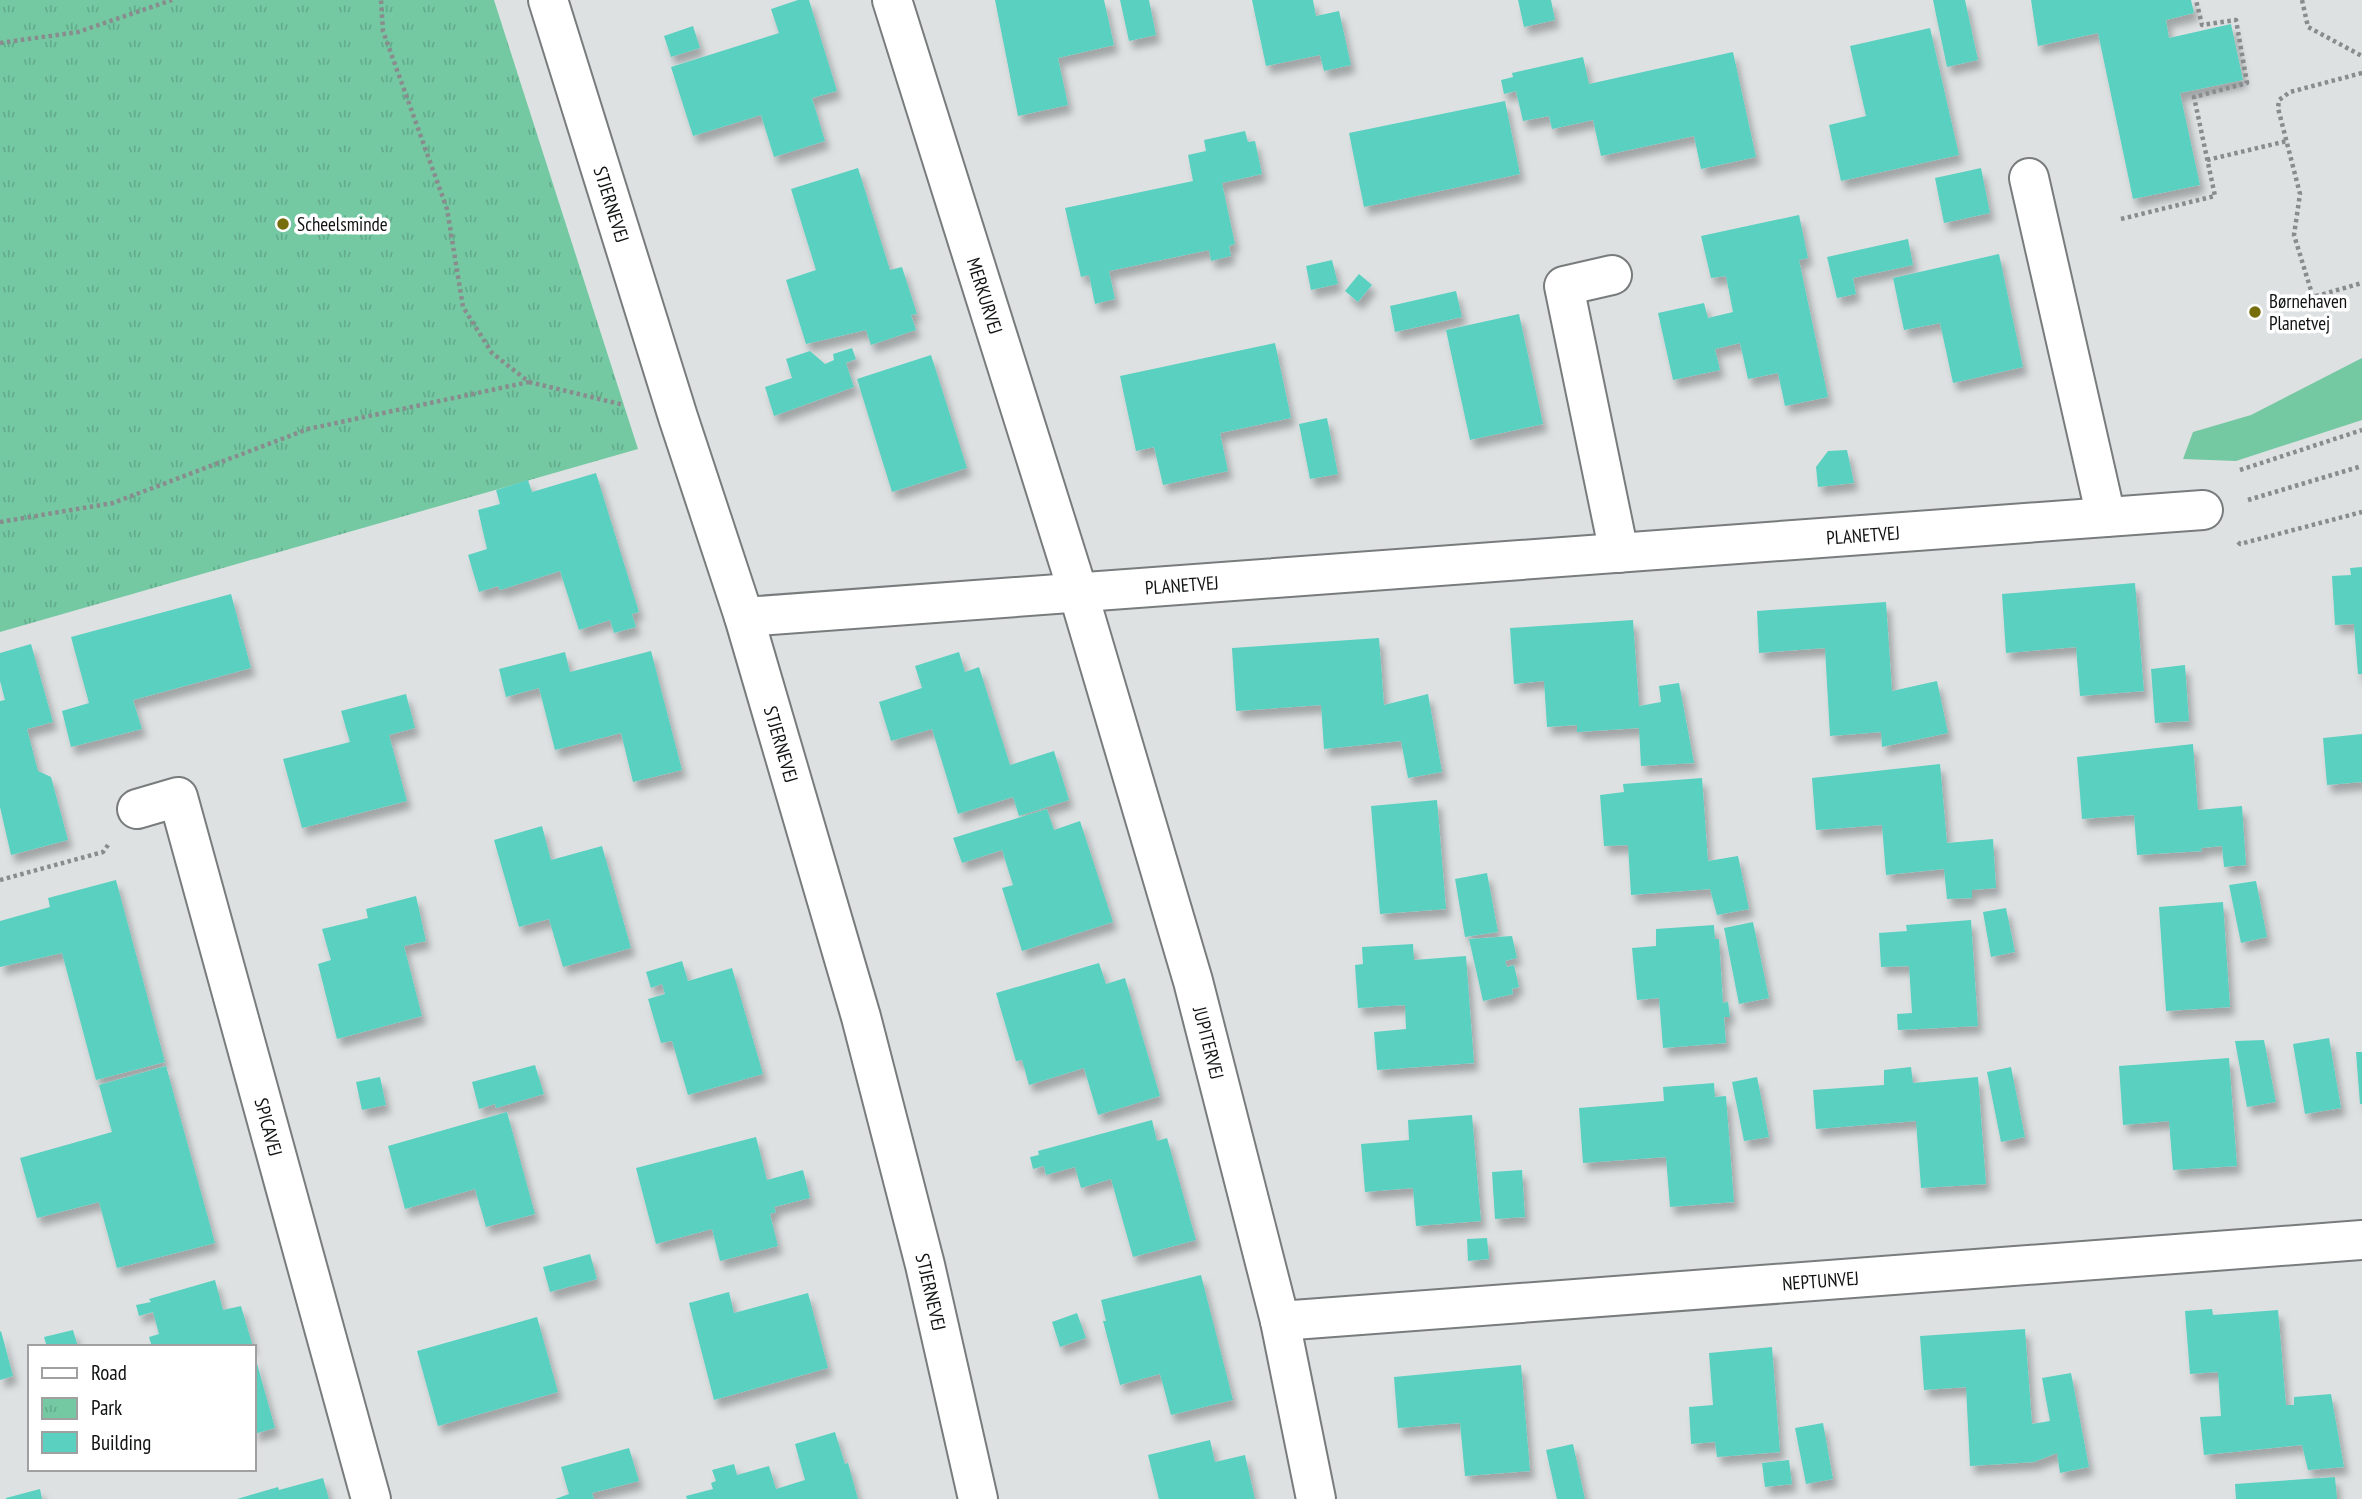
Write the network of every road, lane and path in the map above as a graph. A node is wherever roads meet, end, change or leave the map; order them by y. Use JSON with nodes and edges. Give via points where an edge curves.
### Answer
{"nodes":[{"id":1,"x":172,"y":0,"type":"edge"},
{"id":2,"x":381,"y":0,"type":"edge"},
{"id":3,"x":548,"y":0,"type":"edge"},
{"id":4,"x":892,"y":0,"type":"edge"},
{"id":5,"x":2196,"y":0,"type":"edge"},
{"id":6,"x":2302,"y":0,"type":"edge"},
{"id":7,"x":0,"y":43,"type":"edge"},
{"id":8,"x":2362,"y":56,"type":"edge"},
{"id":9,"x":2362,"y":73,"type":"edge"},
{"id":10,"x":2287,"y":141,"type":"junction"},
{"id":11,"x":2207,"y":160,"type":"junction"},
{"id":12,"x":2029,"y":178,"type":"dead end"},
{"id":13,"x":2122,"y":219,"type":"dead end"},
{"id":14,"x":1612,"y":275,"type":"dead end"},
{"id":15,"x":2362,"y":283,"type":"edge"},
{"id":16,"x":529,"y":382,"type":"junction"},
{"id":17,"x":678,"y":417,"type":"junction"},
{"id":18,"x":2362,"y":430,"type":"edge"},
{"id":19,"x":2362,"y":466,"type":"edge"},
{"id":20,"x":2240,"y":470,"type":"dead end"},
{"id":21,"x":2203,"y":510,"type":"junction"},
{"id":22,"x":2362,"y":512,"type":"edge"},
{"id":23,"x":2106,"y":517,"type":"junction"},
{"id":24,"x":0,"y":522,"type":"edge"},
{"id":25,"x":1619,"y":553,"type":"junction"},
{"id":26,"x":1078,"y":592,"type":"junction"},
{"id":27,"x":744,"y":617,"type":"junction"},
{"id":28,"x":137,"y":809,"type":"joint"},
{"id":29,"x":0,"y":880,"type":"edge"},
{"id":30,"x":2362,"y":1240,"type":"edge"},
{"id":31,"x":1280,"y":1321,"type":"junction"},
{"id":32,"x":371,"y":1499,"type":"edge"},
{"id":33,"x":978,"y":1499,"type":"edge"},
{"id":34,"x":1316,"y":1499,"type":"edge"}],
"edges":[{"from":1,"to":7,"type":"path","via":[[78,32]]},
{"from":2,"to":16,"type":"path","via":[[383,31],[447,209],[463,307],[492,353]]},
{"from":3,"to":17,"type":"street","name":"STJERNEVEJ"},
{"from":4,"to":26,"type":"street","name":"MERKURVEJ"},
{"from":5,"to":11,"type":"path","via":[[2202,25],[2235,20],[2247,83],[2194,97]]},
{"from":6,"to":8,"type":"path","via":[[2308,27]]},
{"from":9,"to":10,"type":"path","via":[[2290,92],[2279,100]]},
{"from":10,"to":11,"type":"path"},
{"from":10,"to":15,"type":"path","via":[[2300,194],[2294,235],[2313,297]]},
{"from":11,"to":13,"type":"path","via":[[2215,195]]},
{"from":12,"to":23,"type":"street"},
{"from":14,"to":25,"type":"street","via":[[1564,286]]},
{"from":16,"to":17,"type":"path"},
{"from":16,"to":24,"type":"path","via":[[308,429],[113,503]]},
{"from":17,"to":27,"type":"street","name":"STJERNEVEJ"},
{"from":18,"to":20,"type":"path"},
{"from":19,"to":21,"type":"path"},
{"from":21,"to":22,"type":"path","via":[[2240,544]]},
{"from":21,"to":23,"type":"street","name":"PLANETVEJ"},
{"from":23,"to":25,"type":"street","name":"PLANETVEJ"},
{"from":25,"to":26,"type":"street","name":"PLANETVEJ"},
{"from":26,"to":27,"type":"street","name":"PLANETVEJ"},
{"from":26,"to":31,"type":"street","name":"JUPITERVEJ","via":[[1193,981]]},
{"from":27,"to":33,"type":"street","name":"STJERNEVEJ","via":[[861,1017],[925,1265]]},
{"from":28,"to":29,"type":"path","via":[[103,852]]},
{"from":28,"to":32,"type":"street","name":"SPICAVEJ","via":[[178,797]]},
{"from":30,"to":31,"type":"street","name":"NEPTUNVEJ"},
{"from":31,"to":34,"type":"street","name":"JUPITERVEJ"}]}
